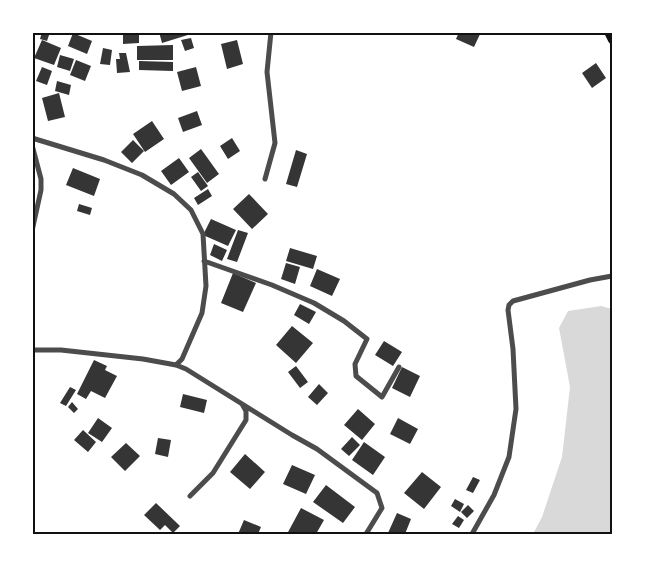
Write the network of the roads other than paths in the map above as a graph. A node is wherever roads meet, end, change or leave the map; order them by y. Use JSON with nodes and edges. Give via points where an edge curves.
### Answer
{"nodes":[{"id":1,"x":271,"y":32,"type":"edge"},
{"id":2,"x":608,"y":32,"type":"edge"},
{"id":3,"x":612,"y":40,"type":"edge"},
{"id":4,"x":32,"y":138,"type":"edge"},
{"id":5,"x":32,"y":145,"type":"edge"},
{"id":6,"x":264,"y":179,"type":"dead end"},
{"id":7,"x":32,"y":231,"type":"edge"},
{"id":8,"x":204,"y":261,"type":"junction"},
{"id":9,"x":612,"y":276,"type":"edge"},
{"id":10,"x":32,"y":350,"type":"edge"},
{"id":11,"x":176,"y":365,"type":"junction"},
{"id":12,"x":399,"y":368,"type":"dead end"},
{"id":13,"x":241,"y":403,"type":"junction"},
{"id":14,"x":190,"y":496,"type":"dead end"},
{"id":15,"x":366,"y":534,"type":"edge"},
{"id":16,"x":472,"y":534,"type":"edge"}],
"edges":[{"from":1,"to":6,"type":"street","via":[[267,72],[275,142]]},
{"from":2,"to":3,"type":"main road"},
{"from":4,"to":8,"type":"street","via":[[104,160],[142,175],[174,194],[191,210],[203,234]]},
{"from":5,"to":7,"type":"street","via":[[41,190]]},
{"from":8,"to":11,"type":"street","via":[[206,286],[202,313],[182,359]]},
{"from":8,"to":12,"type":"street","via":[[272,285],[314,303],[344,321],[367,339],[355,364],[356,376],[382,397]]},
{"from":9,"to":16,"type":"street","via":[[513,301],[509,305],[516,409],[509,457],[494,496]]},
{"from":10,"to":11,"type":"street","via":[[95,353]]},
{"from":11,"to":13,"type":"street"},
{"from":13,"to":14,"type":"street","via":[[246,411],[246,420],[213,473]]},
{"from":13,"to":15,"type":"street","via":[[318,449],[377,493],[382,508]]}]}
